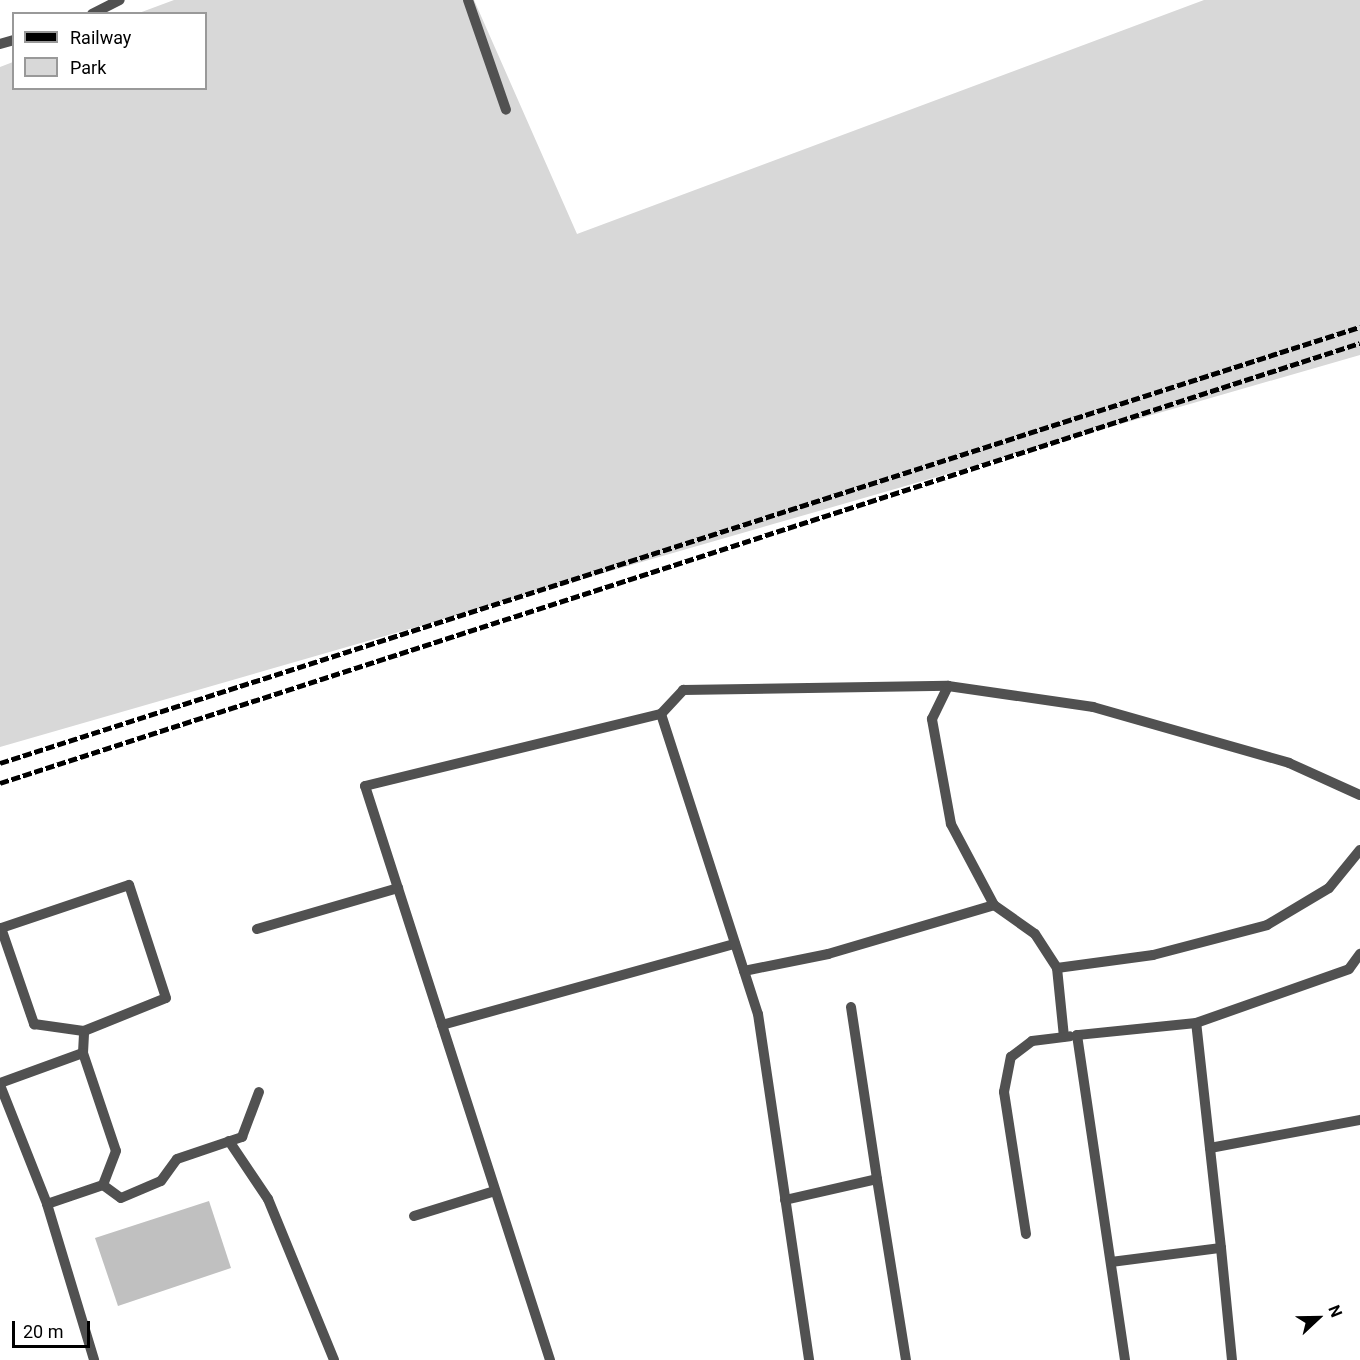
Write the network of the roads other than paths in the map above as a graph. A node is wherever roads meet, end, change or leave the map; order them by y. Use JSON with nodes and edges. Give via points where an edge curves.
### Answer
{"nodes":[{"id":1,"x":120,"y":0,"type":"edge"},
{"id":2,"x":468,"y":0,"type":"edge"},
{"id":3,"x":96,"y":12,"type":"edge"},
{"id":4,"x":506,"y":111,"type":"dead end"},
{"id":5,"x":948,"y":686,"type":"junction"},
{"id":6,"x":661,"y":714,"type":"junction"},
{"id":7,"x":1360,"y":795,"type":"edge"},
{"id":8,"x":1360,"y":850,"type":"edge"},
{"id":9,"x":398,"y":888,"type":"junction"},
{"id":10,"x":994,"y":905,"type":"junction"},
{"id":11,"x":257,"y":929,"type":"dead end"},
{"id":12,"x":735,"y":944,"type":"junction"},
{"id":13,"x":1360,"y":954,"type":"edge"},
{"id":14,"x":1057,"y":968,"type":"junction"},
{"id":15,"x":744,"y":971,"type":"junction"},
{"id":16,"x":851,"y":1007,"type":"dead end"},
{"id":17,"x":1196,"y":1023,"type":"junction"},
{"id":18,"x":442,"y":1025,"type":"junction"},
{"id":19,"x":84,"y":1031,"type":"junction"},
{"id":20,"x":1077,"y":1035,"type":"junction"},
{"id":21,"x":1064,"y":1037,"type":"junction"},
{"id":22,"x":83,"y":1053,"type":"junction"},
{"id":23,"x":0,"y":1084,"type":"edge"},
{"id":24,"x":259,"y":1092,"type":"dead end"},
{"id":25,"x":1360,"y":1120,"type":"edge"},
{"id":26,"x":229,"y":1141,"type":"junction"},
{"id":27,"x":1210,"y":1148,"type":"junction"},
{"id":28,"x":877,"y":1179,"type":"junction"},
{"id":29,"x":103,"y":1185,"type":"junction"},
{"id":30,"x":495,"y":1191,"type":"junction"},
{"id":31,"x":785,"y":1200,"type":"junction"},
{"id":32,"x":47,"y":1204,"type":"junction"},
{"id":33,"x":414,"y":1216,"type":"dead end"},
{"id":34,"x":1026,"y":1234,"type":"dead end"},
{"id":35,"x":1221,"y":1248,"type":"junction"},
{"id":36,"x":1111,"y":1262,"type":"junction"},
{"id":37,"x":94,"y":1360,"type":"edge"},
{"id":38,"x":334,"y":1360,"type":"edge"},
{"id":39,"x":550,"y":1360,"type":"edge"},
{"id":40,"x":808,"y":1360,"type":"edge"},
{"id":41,"x":906,"y":1360,"type":"edge"},
{"id":42,"x":1125,"y":1360,"type":"edge"},
{"id":43,"x":1232,"y":1360,"type":"edge"}],
"edges":[{"from":1,"to":3,"type":"lane"},
{"from":2,"to":4,"type":"lane"},
{"from":5,"to":6,"type":"lane","via":[[683,690]]},
{"from":5,"to":7,"type":"lane","via":[[1093,707],[1289,763]]},
{"from":5,"to":10,"type":"lane","via":[[932,719],[951,824]]},
{"from":6,"to":9,"type":"lane","via":[[365,786]]},
{"from":6,"to":12,"type":"lane"},
{"from":8,"to":14,"type":"lane","via":[[1329,888],[1267,925],[1153,955]]},
{"from":9,"to":11,"type":"lane"},
{"from":9,"to":18,"type":"lane"},
{"from":10,"to":14,"type":"lane","via":[[1035,934]]},
{"from":10,"to":15,"type":"lane","via":[[828,954]]},
{"from":12,"to":15,"type":"lane"},
{"from":12,"to":18,"type":"lane"},
{"from":13,"to":17,"type":"lane","via":[[1349,969]]},
{"from":14,"to":21,"type":"lane"},
{"from":15,"to":31,"type":"lane","via":[[758,1014]]},
{"from":16,"to":28,"type":"lane"},
{"from":17,"to":20,"type":"lane"},
{"from":17,"to":27,"type":"lane"},
{"from":18,"to":30,"type":"lane"},
{"from":19,"to":19,"type":"lane","via":[[166,998],[129,885],[1,928],[34,1024]]},
{"from":19,"to":22,"type":"lane"},
{"from":20,"to":21,"type":"lane"},
{"from":20,"to":36,"type":"lane"},
{"from":21,"to":34,"type":"lane","via":[[1032,1041],[1011,1057],[1004,1092]]},
{"from":22,"to":23,"type":"lane"},
{"from":22,"to":29,"type":"lane","via":[[116,1151]]},
{"from":23,"to":32,"type":"lane"},
{"from":24,"to":26,"type":"lane","via":[[242,1137]]},
{"from":25,"to":27,"type":"lane"},
{"from":26,"to":29,"type":"lane","via":[[177,1159],[161,1181],[120,1198]]},
{"from":26,"to":38,"type":"lane","via":[[268,1199]]},
{"from":27,"to":35,"type":"lane"},
{"from":28,"to":31,"type":"lane"},
{"from":28,"to":41,"type":"lane"},
{"from":29,"to":32,"type":"lane"},
{"from":30,"to":33,"type":"lane"},
{"from":30,"to":39,"type":"lane"},
{"from":31,"to":40,"type":"lane"},
{"from":32,"to":37,"type":"lane"},
{"from":35,"to":36,"type":"lane"},
{"from":35,"to":43,"type":"lane"},
{"from":36,"to":42,"type":"lane"}]}
